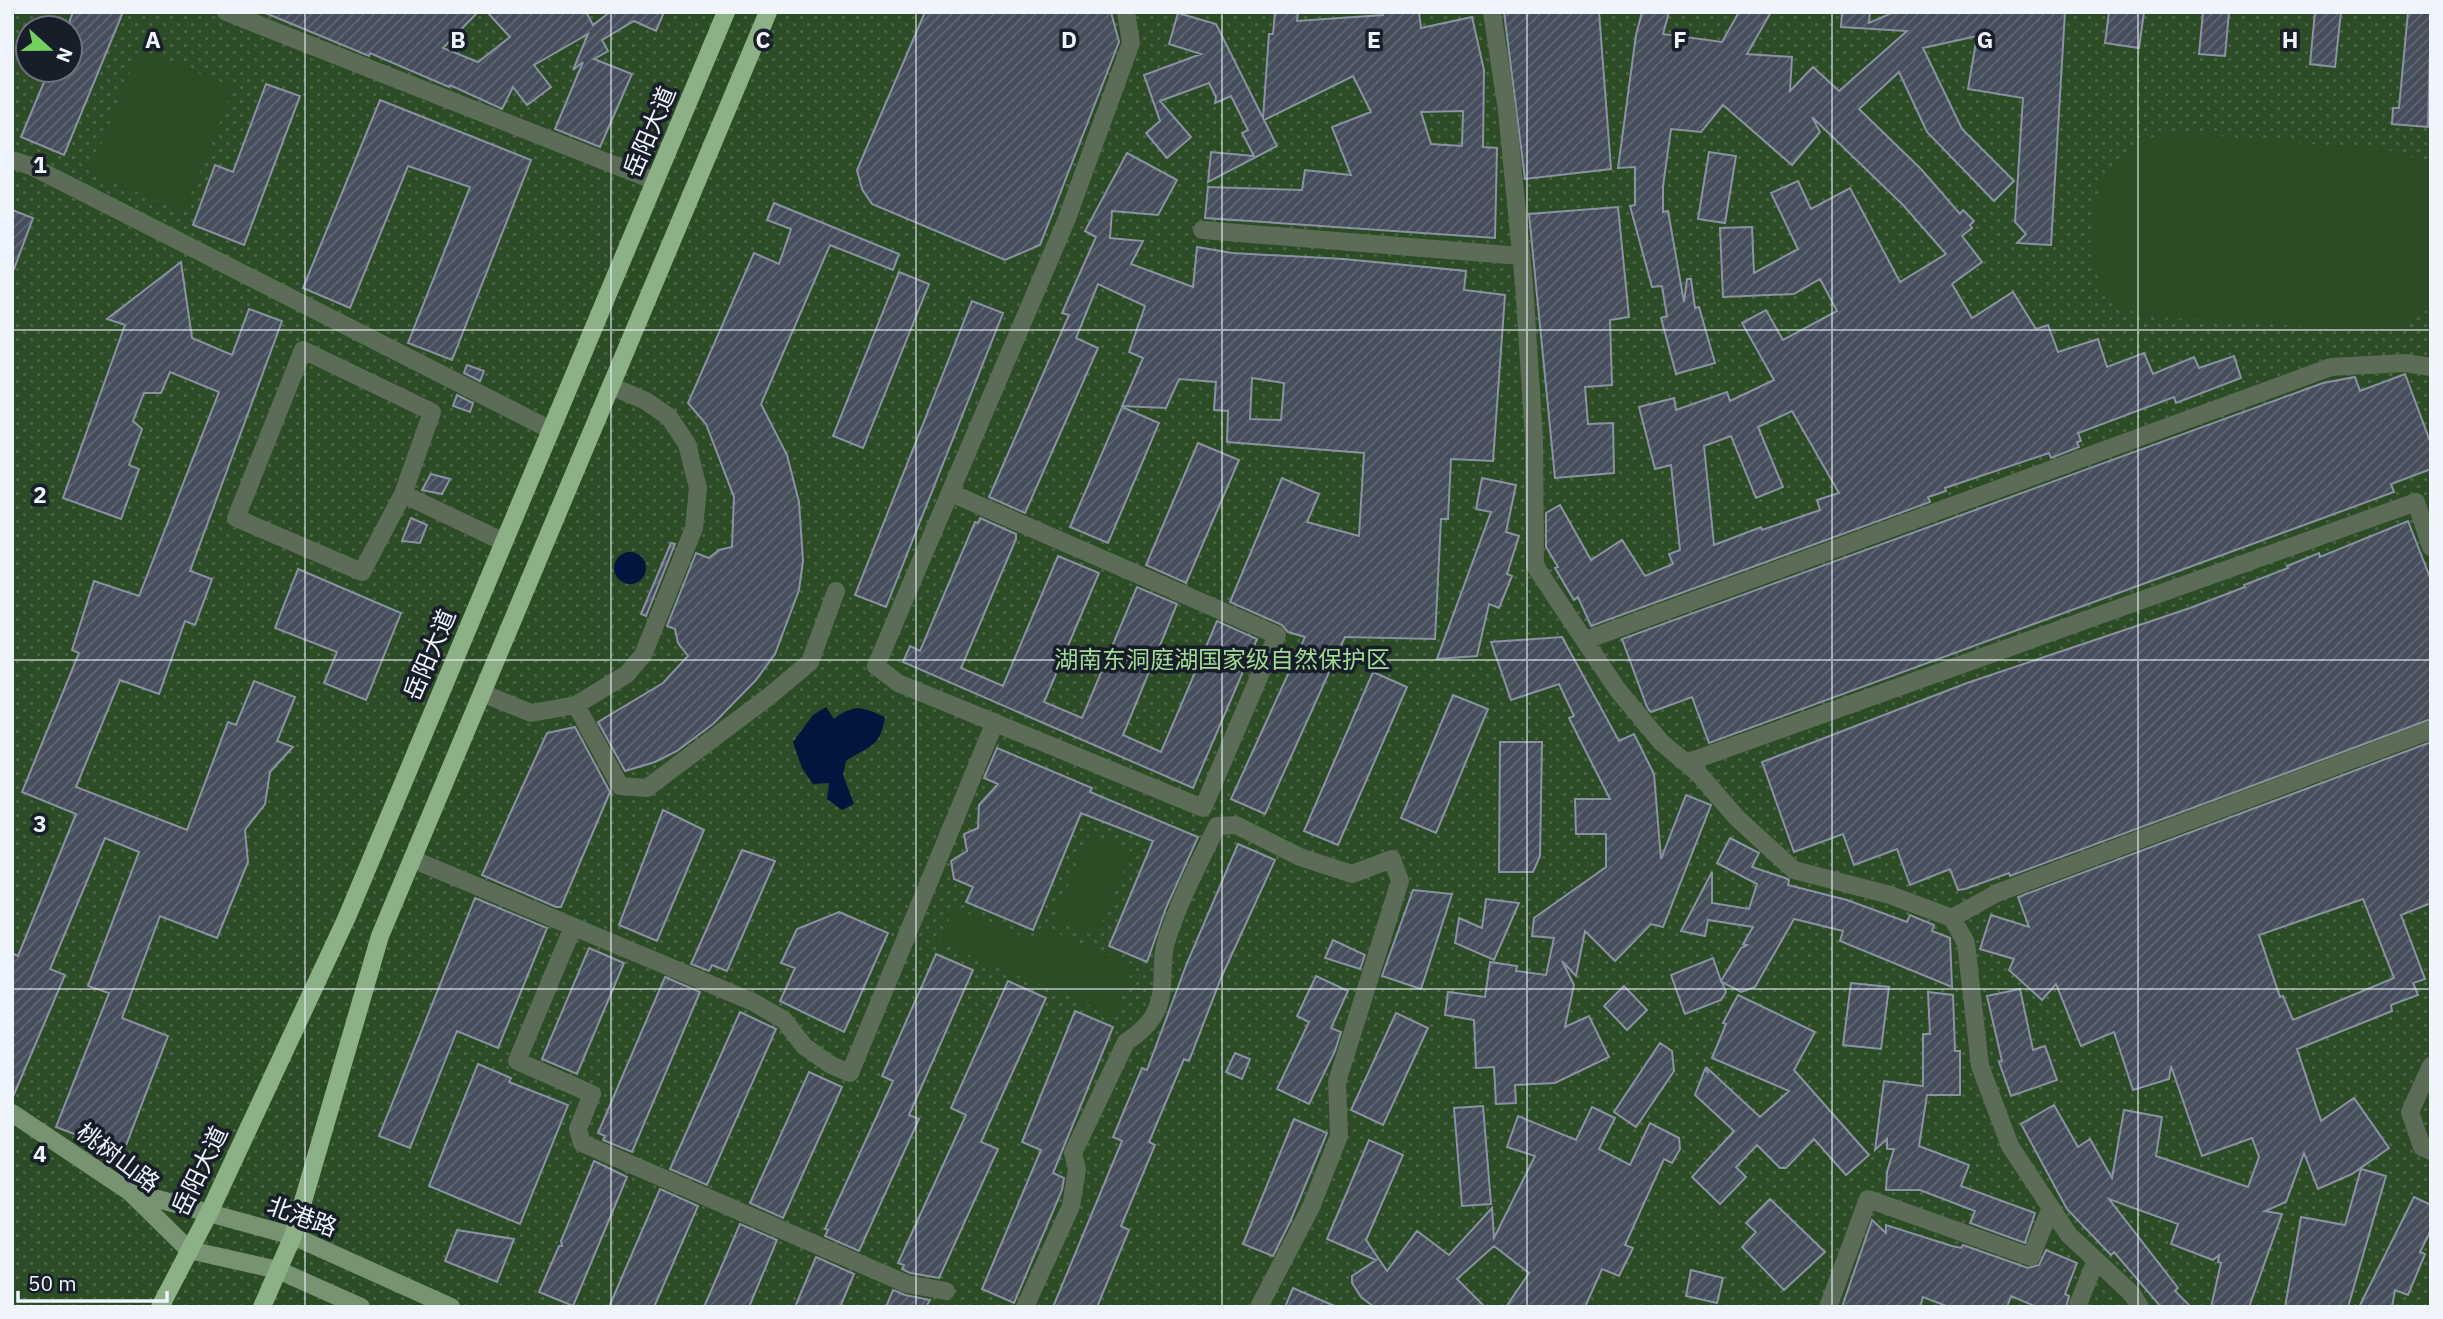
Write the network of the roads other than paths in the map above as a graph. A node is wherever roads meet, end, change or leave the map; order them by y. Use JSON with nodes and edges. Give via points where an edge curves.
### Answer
{"nodes":[{"id":1,"x":226,"y":12,"type":"edge"},
{"id":2,"x":726,"y":12,"type":"edge"},
{"id":3,"x":768,"y":12,"type":"edge"},
{"id":4,"x":1126,"y":12,"type":"edge"},
{"id":5,"x":1492,"y":12,"type":"edge"},
{"id":6,"x":12,"y":160,"type":"edge"},
{"id":7,"x":655,"y":181,"type":"junction"},
{"id":8,"x":1202,"y":230,"type":"dead end"},
{"id":9,"x":1521,"y":256,"type":"junction"},
{"id":10,"x":2431,"y":367,"type":"edge"},
{"id":11,"x":611,"y":386,"type":"junction"},
{"id":12,"x":551,"y":430,"type":"junction"},
{"id":13,"x":951,"y":493,"type":"junction"},
{"id":14,"x":403,"y":494,"type":"junction"},
{"id":15,"x":2424,"y":498,"type":"edge"},
{"id":16,"x":504,"y":542,"type":"junction"},
{"id":17,"x":2431,"y":547,"type":"edge"},
{"id":18,"x":836,"y":591,"type":"dead end"},
{"id":19,"x":1586,"y":640,"type":"junction"},
{"id":20,"x":482,"y":692,"type":"junction"},
{"id":21,"x":576,"y":705,"type":"junction"},
{"id":22,"x":995,"y":722,"type":"junction"},
{"id":23,"x":2431,"y":730,"type":"edge"},
{"id":24,"x":1686,"y":763,"type":"junction"},
{"id":25,"x":1203,"y":808,"type":"junction"},
{"id":26,"x":1217,"y":827,"type":"junction"},
{"id":27,"x":412,"y":859,"type":"junction"},
{"id":28,"x":1952,"y":918,"type":"junction"},
{"id":29,"x":573,"y":926,"type":"junction"},
{"id":30,"x":2431,"y":1066,"type":"edge"},
{"id":31,"x":12,"y":1113,"type":"edge"},
{"id":32,"x":2431,"y":1151,"type":"edge"},
{"id":33,"x":130,"y":1192,"type":"junction"},
{"id":34,"x":2051,"y":1207,"type":"junction"},
{"id":35,"x":209,"y":1213,"type":"junction"},
{"id":36,"x":293,"y":1236,"type":"junction"},
{"id":37,"x":189,"y":1250,"type":"junction"},
{"id":38,"x":2096,"y":1260,"type":"junction"},
{"id":39,"x":278,"y":1270,"type":"junction"},
{"id":40,"x":946,"y":1292,"type":"dead end"},
{"id":41,"x":160,"y":1307,"type":"edge"},
{"id":42,"x":262,"y":1307,"type":"edge"},
{"id":43,"x":361,"y":1307,"type":"edge"},
{"id":44,"x":451,"y":1307,"type":"edge"},
{"id":45,"x":1026,"y":1307,"type":"edge"},
{"id":46,"x":1259,"y":1307,"type":"edge"},
{"id":47,"x":1828,"y":1307,"type":"edge"},
{"id":48,"x":2077,"y":1307,"type":"edge"},
{"id":49,"x":2140,"y":1307,"type":"edge"}],
"edges":[{"from":1,"to":7,"type":"street"},
{"from":2,"to":7,"type":"main road","name":"岳阳大道"},
{"from":3,"to":11,"type":"main road"},
{"from":4,"to":13,"type":"street","via":[[1131,43],[1066,221]]},
{"from":5,"to":9,"type":"street"},
{"from":6,"to":12,"type":"street"},
{"from":7,"to":12,"type":"main road","name":"岳阳大道"},
{"from":8,"to":9,"type":"street"},
{"from":9,"to":19,"type":"street","via":[[1534,438],[1535,566]]},
{"from":10,"to":19,"type":"street","via":[[2380,363],[2331,367]]},
{"from":11,"to":20,"type":"main road"},
{"from":11,"to":21,"type":"street","via":[[669,417],[687,444],[698,488],[694,528],[643,655],[627,674]]},
{"from":12,"to":16,"type":"main road","name":"岳阳大道"},
{"from":13,"to":22,"type":"street","via":[[876,666],[898,683]]},
{"from":13,"to":25,"type":"street","via":[[1277,635]]},
{"from":14,"to":14,"type":"street","via":[[362,572],[236,518],[303,350],[432,412]]},
{"from":14,"to":16,"type":"street"},
{"from":15,"to":17,"type":"street"},
{"from":15,"to":24,"type":"street"},
{"from":16,"to":35,"type":"main road","name":"岳阳大道","via":[[347,917]]},
{"from":18,"to":21,"type":"street","via":[[810,662],[647,788],[620,786]]},
{"from":19,"to":24,"type":"street","via":[[1617,689],[1661,742]]},
{"from":20,"to":21,"type":"street","via":[[531,713]]},
{"from":20,"to":27,"type":"main road"},
{"from":22,"to":25,"type":"street"},
{"from":22,"to":29,"type":"street","via":[[850,1073],[804,1046],[784,1020],[753,1002]]},
{"from":23,"to":28,"type":"street","via":[[1997,893]]},
{"from":24,"to":28,"type":"street","via":[[1794,870],[1890,895]]},
{"from":25,"to":26,"type":"street"},
{"from":26,"to":45,"type":"street","via":[[1167,940],[1160,965],[1164,986],[1156,1012],[1126,1042],[1073,1153],[1077,1170],[1072,1206]]},
{"from":26,"to":46,"type":"street","via":[[1236,825],[1300,857],[1352,874],[1392,859],[1400,881],[1336,1082],[1339,1136],[1311,1208]]},
{"from":27,"to":29,"type":"street"},
{"from":27,"to":36,"type":"main road","via":[[380,936]]},
{"from":28,"to":34,"type":"street","via":[[1966,943],[1980,1066],[2010,1146]]},
{"from":29,"to":40,"type":"street","via":[[517,1061],[592,1094],[578,1129],[582,1143],[907,1284]]},
{"from":30,"to":32,"type":"street","via":[[2410,1112],[2422,1147]]},
{"from":31,"to":33,"type":"main road","name":"桃树山路"},
{"from":33,"to":35,"type":"main road","name":"北港路"},
{"from":33,"to":37,"type":"main road","name":"桃树山路"},
{"from":34,"to":38,"type":"street","via":[[2069,1235]]},
{"from":34,"to":47,"type":"street","via":[[2031,1257],[1868,1199]]},
{"from":35,"to":36,"type":"main road","name":"北港路"},
{"from":35,"to":37,"type":"main road","name":"岳阳大道"},
{"from":36,"to":39,"type":"main road"},
{"from":36,"to":44,"type":"main road","name":"北港路"},
{"from":37,"to":39,"type":"main road"},
{"from":37,"to":41,"type":"main road","name":"岳阳大道"},
{"from":38,"to":48,"type":"street"},
{"from":38,"to":49,"type":"street"},
{"from":39,"to":42,"type":"main road"},
{"from":39,"to":43,"type":"main road"}]}
